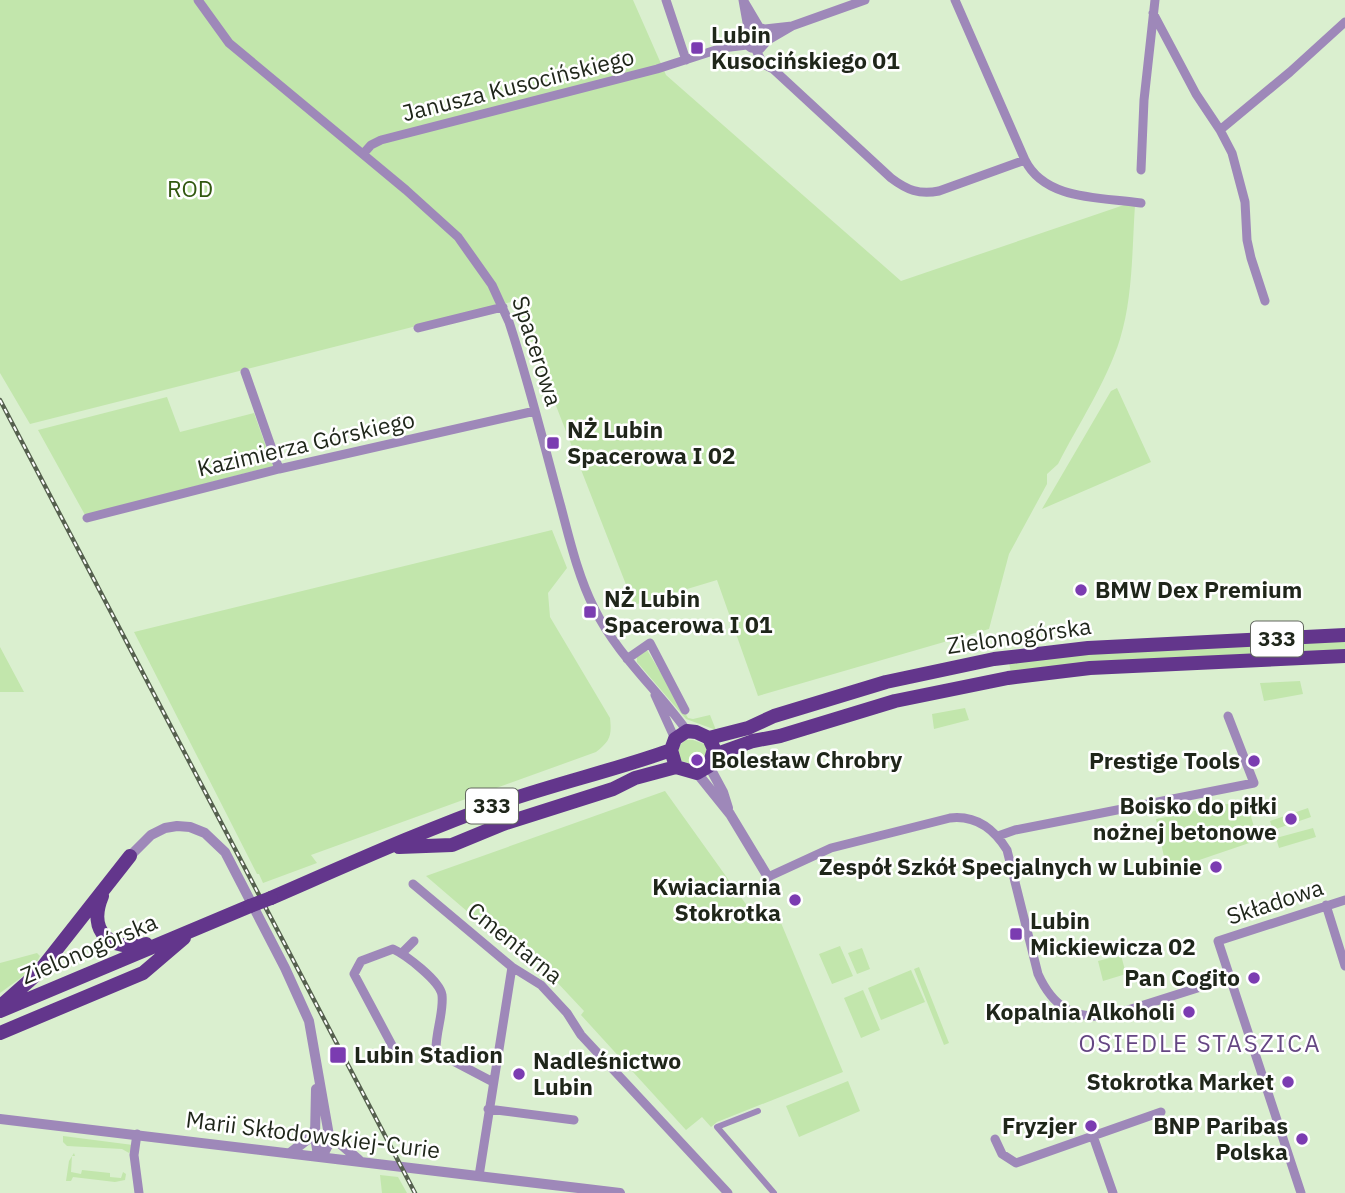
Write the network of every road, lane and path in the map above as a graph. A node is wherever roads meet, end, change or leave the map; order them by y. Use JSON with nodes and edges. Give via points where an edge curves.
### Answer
{"nodes":[{"id":1,"x":198,"y":0,"type":"edge"},
{"id":2,"x":666,"y":0,"type":"edge"},
{"id":3,"x":865,"y":0,"type":"edge"},
{"id":4,"x":1155,"y":0,"type":"edge"},
{"id":5,"x":744,"y":1,"type":"edge"},
{"id":6,"x":955,"y":1,"type":"edge"},
{"id":7,"x":1153,"y":13,"type":"junction"},
{"id":8,"x":1345,"y":22,"type":"edge"},
{"id":9,"x":756,"y":37,"type":"junction"},
{"id":10,"x":687,"y":60,"type":"junction"},
{"id":11,"x":1220,"y":130,"type":"junction"},
{"id":12,"x":363,"y":154,"type":"junction"},
{"id":13,"x":1025,"y":160,"type":"junction"},
{"id":14,"x":1141,"y":170,"type":"dead end"},
{"id":15,"x":1140,"y":203,"type":"dead end"},
{"id":16,"x":1265,"y":301,"type":"dead end"},
{"id":17,"x":503,"y":307,"type":"junction"},
{"id":18,"x":418,"y":328,"type":"dead end"},
{"id":19,"x":245,"y":372,"type":"dead end"},
{"id":20,"x":535,"y":411,"type":"junction"},
{"id":21,"x":279,"y":469,"type":"junction"},
{"id":22,"x":87,"y":518,"type":"dead end"},
{"id":23,"x":1345,"y":635,"type":"edge"},
{"id":24,"x":1345,"y":656,"type":"edge"},
{"id":25,"x":627,"y":659,"type":"junction"},
{"id":26,"x":653,"y":690,"type":"junction"},
{"id":27,"x":685,"y":710,"type":"dead end"},
{"id":28,"x":1228,"y":716,"type":"dead end"},
{"id":29,"x":709,"y":738,"type":"junction"},
{"id":30,"x":678,"y":740,"type":"junction"},
{"id":31,"x":707,"y":765,"type":"junction"},
{"id":32,"x":676,"y":766,"type":"junction"},
{"id":33,"x":998,"y":836,"type":"junction"},
{"id":34,"x":391,"y":848,"type":"junction"},
{"id":35,"x":130,"y":856,"type":"joint"},
{"id":36,"x":768,"y":877,"type":"joint"},
{"id":37,"x":412,"y":884,"type":"dead end"},
{"id":38,"x":105,"y":889,"type":"junction"},
{"id":39,"x":1345,"y":900,"type":"edge"},
{"id":40,"x":1326,"y":905,"type":"junction"},
{"id":41,"x":195,"y":928,"type":"junction"},
{"id":42,"x":175,"y":937,"type":"junction"},
{"id":43,"x":414,"y":941,"type":"dead end"},
{"id":44,"x":402,"y":953,"type":"junction"},
{"id":45,"x":1345,"y":966,"type":"edge"},
{"id":46,"x":512,"y":967,"type":"junction"},
{"id":47,"x":1229,"y":978,"type":"junction"},
{"id":48,"x":0,"y":1008,"type":"edge"},
{"id":49,"x":2,"y":1034,"type":"edge"},
{"id":50,"x":394,"y":1049,"type":"dead end"},
{"id":51,"x":316,"y":1072,"type":"junction"},
{"id":52,"x":493,"y":1082,"type":"junction"},
{"id":53,"x":488,"y":1109,"type":"junction"},
{"id":54,"x":758,"y":1111,"type":"dead end"},
{"id":55,"x":1161,"y":1112,"type":"dead end"},
{"id":56,"x":0,"y":1119,"type":"edge"},
{"id":57,"x":574,"y":1120,"type":"dead end"},
{"id":58,"x":315,"y":1128,"type":"junction"},
{"id":59,"x":137,"y":1134,"type":"junction"},
{"id":60,"x":330,"y":1135,"type":"junction"},
{"id":61,"x":1093,"y":1136,"type":"junction"},
{"id":62,"x":995,"y":1139,"type":"dead end"},
{"id":63,"x":290,"y":1153,"type":"junction"},
{"id":64,"x":318,"y":1156,"type":"junction"},
{"id":65,"x":363,"y":1162,"type":"junction"},
{"id":66,"x":479,"y":1176,"type":"junction"},
{"id":67,"x":540,"y":1188,"type":"edge"},
{"id":68,"x":139,"y":1193,"type":"edge"},
{"id":69,"x":620,"y":1193,"type":"edge"},
{"id":70,"x":728,"y":1193,"type":"edge"},
{"id":71,"x":774,"y":1193,"type":"edge"},
{"id":72,"x":1113,"y":1193,"type":"edge"},
{"id":73,"x":1301,"y":1193,"type":"edge"}],
"edges":[{"from":1,"to":12,"type":"street","name":"Spacerowa","via":[[229,43]]},
{"from":2,"to":10,"type":"street"},
{"from":3,"to":9,"type":"street"},
{"from":4,"to":7,"type":"street"},
{"from":5,"to":9,"type":"street"},
{"from":6,"to":13,"type":"street"},
{"from":7,"to":11,"type":"street"},
{"from":7,"to":14,"type":"street"},
{"from":8,"to":11,"type":"street"},
{"from":9,"to":10,"type":"street","name":"Janusza Kusocińskiego"},
{"from":9,"to":13,"type":"street","via":[[773,69],[891,178],[911,191],[939,191]]},
{"from":10,"to":12,"type":"street","name":"Janusza Kusocińskiego","via":[[381,140]]},
{"from":11,"to":16,"type":"street","via":[[1239,174],[1247,240]]},
{"from":12,"to":17,"type":"street","name":"Spacerowa","via":[[458,237]]},
{"from":13,"to":15,"type":"street","via":[[1049,187]]},
{"from":17,"to":18,"type":"street"},
{"from":17,"to":20,"type":"street","name":"Spacerowa"},
{"from":19,"to":21,"type":"street"},
{"from":20,"to":21,"type":"street","name":"Kazimierza Górskiego"},
{"from":20,"to":25,"type":"street","name":"Spacerowa","via":[[585,587]]},
{"from":21,"to":22,"type":"street","name":"Kazimierza Górskiego"},
{"from":23,"to":29,"type":"main road","name":"Zielonogórska","number":"333","via":[[1088,648],[993,659],[886,682]]},
{"from":24,"to":31,"type":"main road","name":"Zielonogórska","number":"333","via":[[1009,677],[886,703],[753,741]]},
{"from":25,"to":26,"type":"street","name":"Spacerowa"},
{"from":25,"to":27,"type":"street","via":[[650,643]]},
{"from":26,"to":30,"type":"street","name":"Spacerowa"},
{"from":26,"to":30,"type":"street","name":"Spacerowa","via":[[668,704]]},
{"from":28,"to":33,"type":"street","via":[[1254,783]]},
{"from":29,"to":30,"type":"main road","via":[[693,731]]},
{"from":29,"to":31,"type":"main road","via":[[714,749]]},
{"from":30,"to":32,"type":"main road"},
{"from":30,"to":34,"type":"main road","name":"Zielonogórska","number":"333","via":[[629,765],[509,800]]},
{"from":31,"to":32,"type":"main road"},
{"from":31,"to":36,"type":"street"},
{"from":32,"to":34,"type":"main road","name":"Zielonogórska","number":"333","via":[[452,845]]},
{"from":33,"to":36,"type":"street","via":[[977,821],[950,818],[831,848]]},
{"from":33,"to":47,"type":"street","via":[[1007,850],[1038,974],[1058,1004],[1092,1018],[1109,1016]]},
{"from":34,"to":41,"type":"main road","name":"Zielonogórska","number":"333","bridge":true},
{"from":35,"to":38,"type":"main road"},
{"from":35,"to":51,"type":"street","via":[[151,835],[172,827],[198,830],[221,847],[306,1012]]},
{"from":37,"to":46,"type":"street","name":"Cmentarna"},
{"from":38,"to":42,"type":"main road","via":[[96,918],[109,940],[136,946]]},
{"from":38,"to":48,"type":"main road","via":[[37,974]]},
{"from":39,"to":40,"type":"street","name":"Składowa"},
{"from":40,"to":45,"type":"street"},
{"from":40,"to":47,"type":"street","name":"Składowa","via":[[1217,941]]},
{"from":41,"to":42,"type":"main road","name":"Zielonogórska","number":"333"},
{"from":41,"to":49,"type":"main road","name":"Zielonogórska","number":"333","via":[[143,974]]},
{"from":42,"to":48,"type":"main road","name":"Zielonogórska","number":"333"},
{"from":43,"to":44,"type":"street"},
{"from":44,"to":50,"type":"street","via":[[393,949],[360,961],[354,974]]},
{"from":44,"to":52,"type":"street","via":[[438,985],[442,995],[436,1052]]},
{"from":46,"to":52,"type":"street"},
{"from":46,"to":70,"type":"street","name":"Cmentarna","via":[[541,985],[581,1035]]},
{"from":47,"to":73,"type":"street"},
{"from":51,"to":58,"type":"street"},
{"from":51,"to":60,"type":"street"},
{"from":52,"to":53,"type":"street"},
{"from":53,"to":57,"type":"street"},
{"from":53,"to":66,"type":"street"},
{"from":54,"to":71,"type":"street","via":[[716,1127]]},
{"from":55,"to":61,"type":"street"},
{"from":56,"to":59,"type":"street","name":"Marii Skłodowskiej-Curie"},
{"from":58,"to":63,"type":"street","via":[[308,1140]]},
{"from":58,"to":64,"type":"street"},
{"from":59,"to":63,"type":"street","name":"Marii Skłodowskiej-Curie"},
{"from":59,"to":68,"type":"street","via":[[134,1156]]},
{"from":60,"to":64,"type":"street","via":[[328,1148]]},
{"from":60,"to":65,"type":"street"},
{"from":61,"to":62,"type":"street","via":[[1016,1163],[1002,1154]]},
{"from":61,"to":72,"type":"street"},
{"from":63,"to":64,"type":"street","name":"Marii Skłodowskiej-Curie"},
{"from":64,"to":65,"type":"street","name":"Marii Skłodowskiej-Curie"},
{"from":65,"to":66,"type":"street","name":"Marii Skłodowskiej-Curie"},
{"from":66,"to":67,"type":"street","name":"Marii Skłodowskiej-Curie"},
{"from":67,"to":69,"type":"street","name":"Marii Skłodowskiej-Curie"}]}
